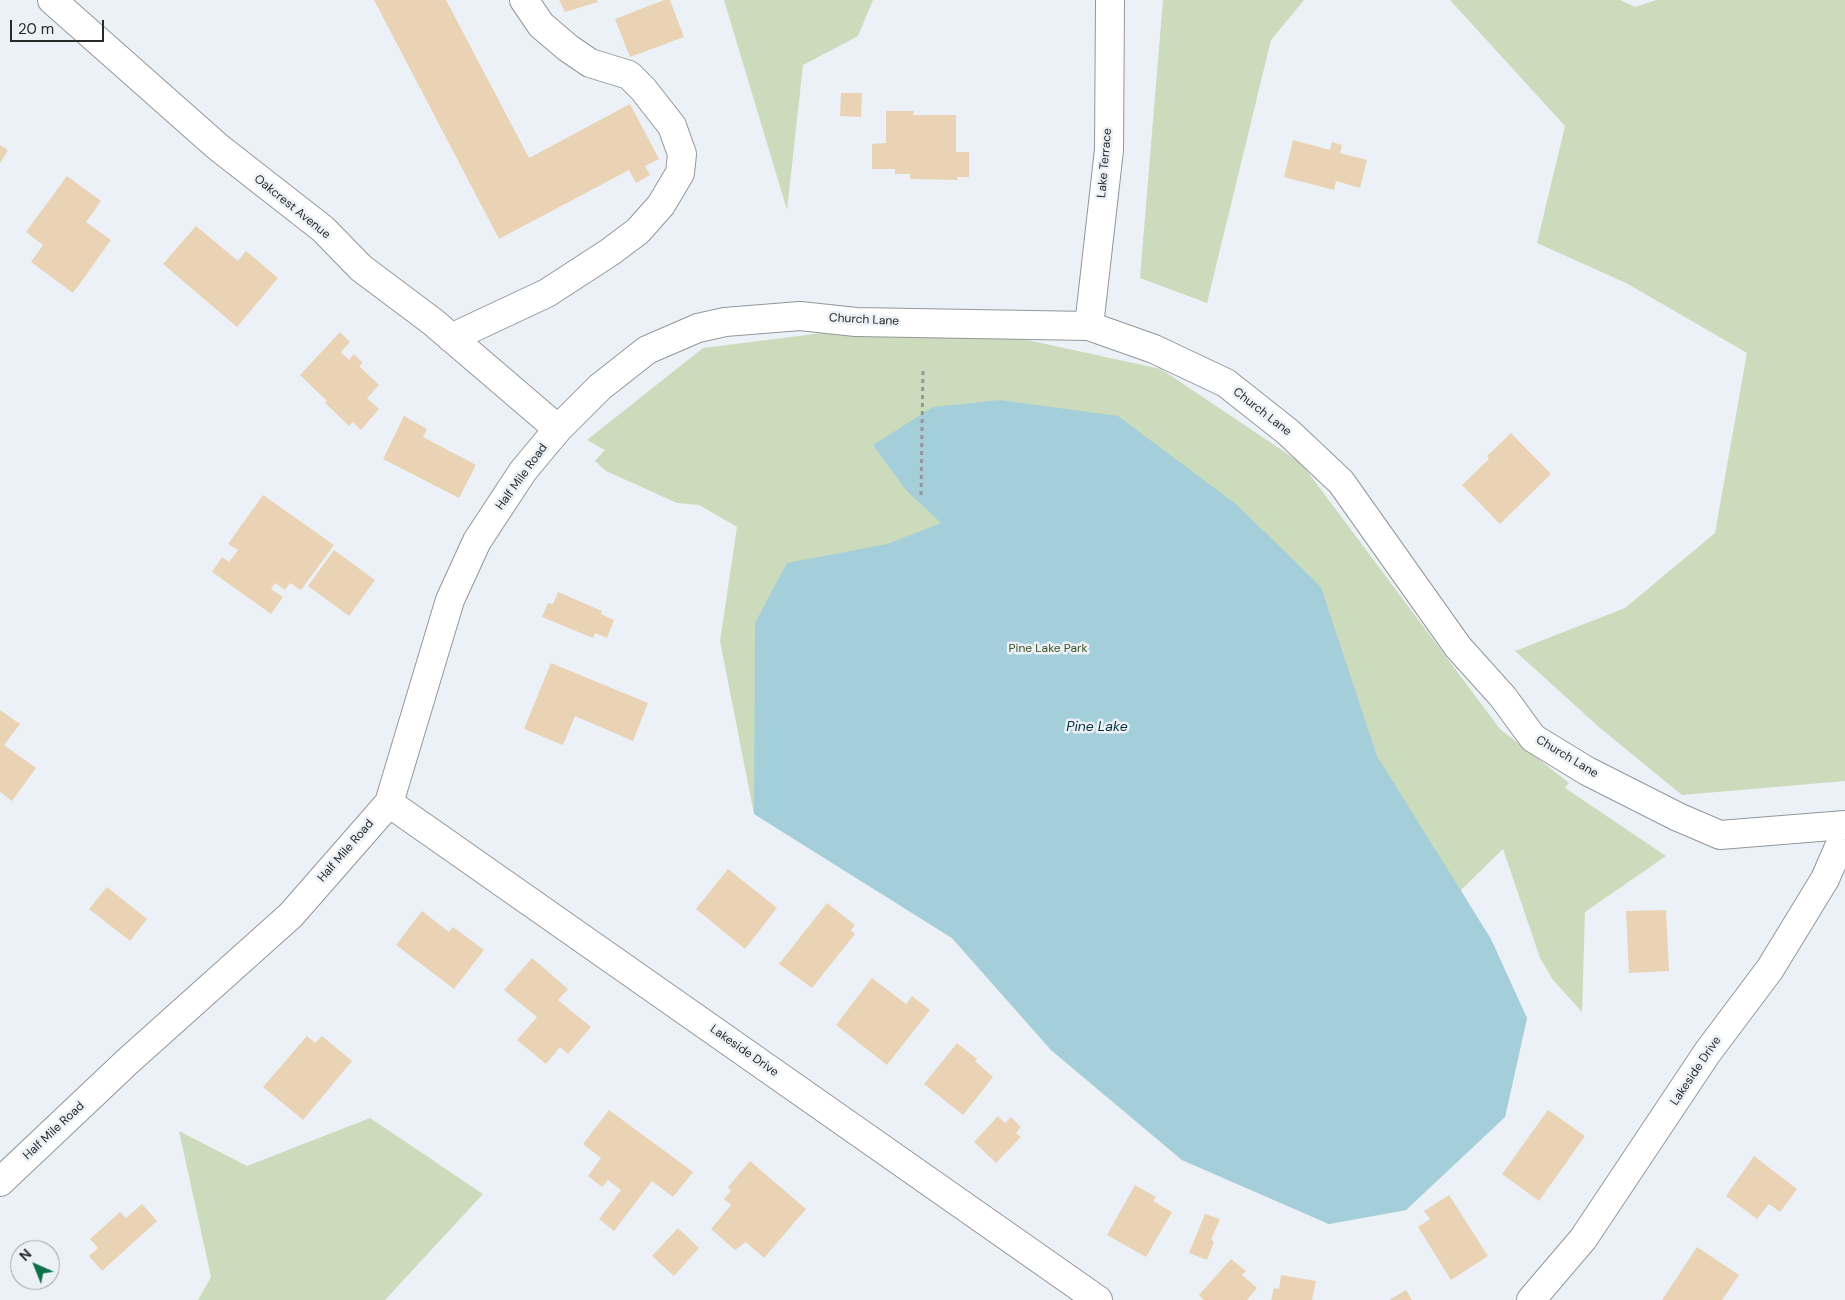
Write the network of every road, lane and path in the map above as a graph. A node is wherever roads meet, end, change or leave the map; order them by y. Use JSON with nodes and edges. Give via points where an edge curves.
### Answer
{"nodes":[{"id":1,"x":524,"y":0,"type":"edge"},
{"id":2,"x":1110,"y":0,"type":"edge"},
{"id":3,"x":58,"y":2,"type":"edge"},
{"id":4,"x":1090,"y":326,"type":"junction"},
{"id":5,"x":451,"y":338,"type":"junction"},
{"id":6,"x":924,"y":367,"type":"dead end"},
{"id":7,"x":558,"y":429,"type":"junction"},
{"id":8,"x":921,"y":495,"type":"dead end"},
{"id":9,"x":389,"y":803,"type":"junction"},
{"id":10,"x":1845,"y":825,"type":"edge"},
{"id":11,"x":1845,"y":833,"type":"edge"},
{"id":12,"x":0,"y":1182,"type":"edge"},
{"id":13,"x":1098,"y":1300,"type":"edge"},
{"id":14,"x":1532,"y":1300,"type":"edge"}],
"edges":[{"from":1,"to":5,"type":"street","via":[[541,25],[568,48],[590,63],[628,75],[643,88],[672,126],[682,154],[680,173],[661,205],[638,231],[610,252],[547,293]]},
{"from":2,"to":4,"type":"street","name":"Lake Terrace","via":[[1109,150]]},
{"from":3,"to":5,"type":"street","name":"Oakcrest Avenue","via":[[218,147],[323,230],[361,268]]},
{"from":4,"to":7,"type":"street","name":"Church Lane","via":[[856,322],[800,316],[725,322],[698,328],[647,350],[600,387]]},
{"from":4,"to":10,"type":"street","name":"Church Lane","via":[[1154,349],[1226,383],[1288,432],[1341,482],[1458,647],[1503,697],[1533,738],[1587,771],[1720,835]]},
{"from":5,"to":7,"type":"street","name":"Oakcrest Avenue"},
{"from":6,"to":8,"type":"path"},
{"from":7,"to":9,"type":"street","name":"Half Mile Road","via":[[523,471],[477,541],[450,600]]},
{"from":9,"to":12,"type":"street","name":"Half Mile Road","via":[[291,915],[128,1061]]},
{"from":9,"to":13,"type":"street","name":"Lakeside Drive"},
{"from":11,"to":14,"type":"street","name":"Lakeside Drive","via":[[1826,879],[1770,970],[1707,1053],[1583,1239]]}]}
